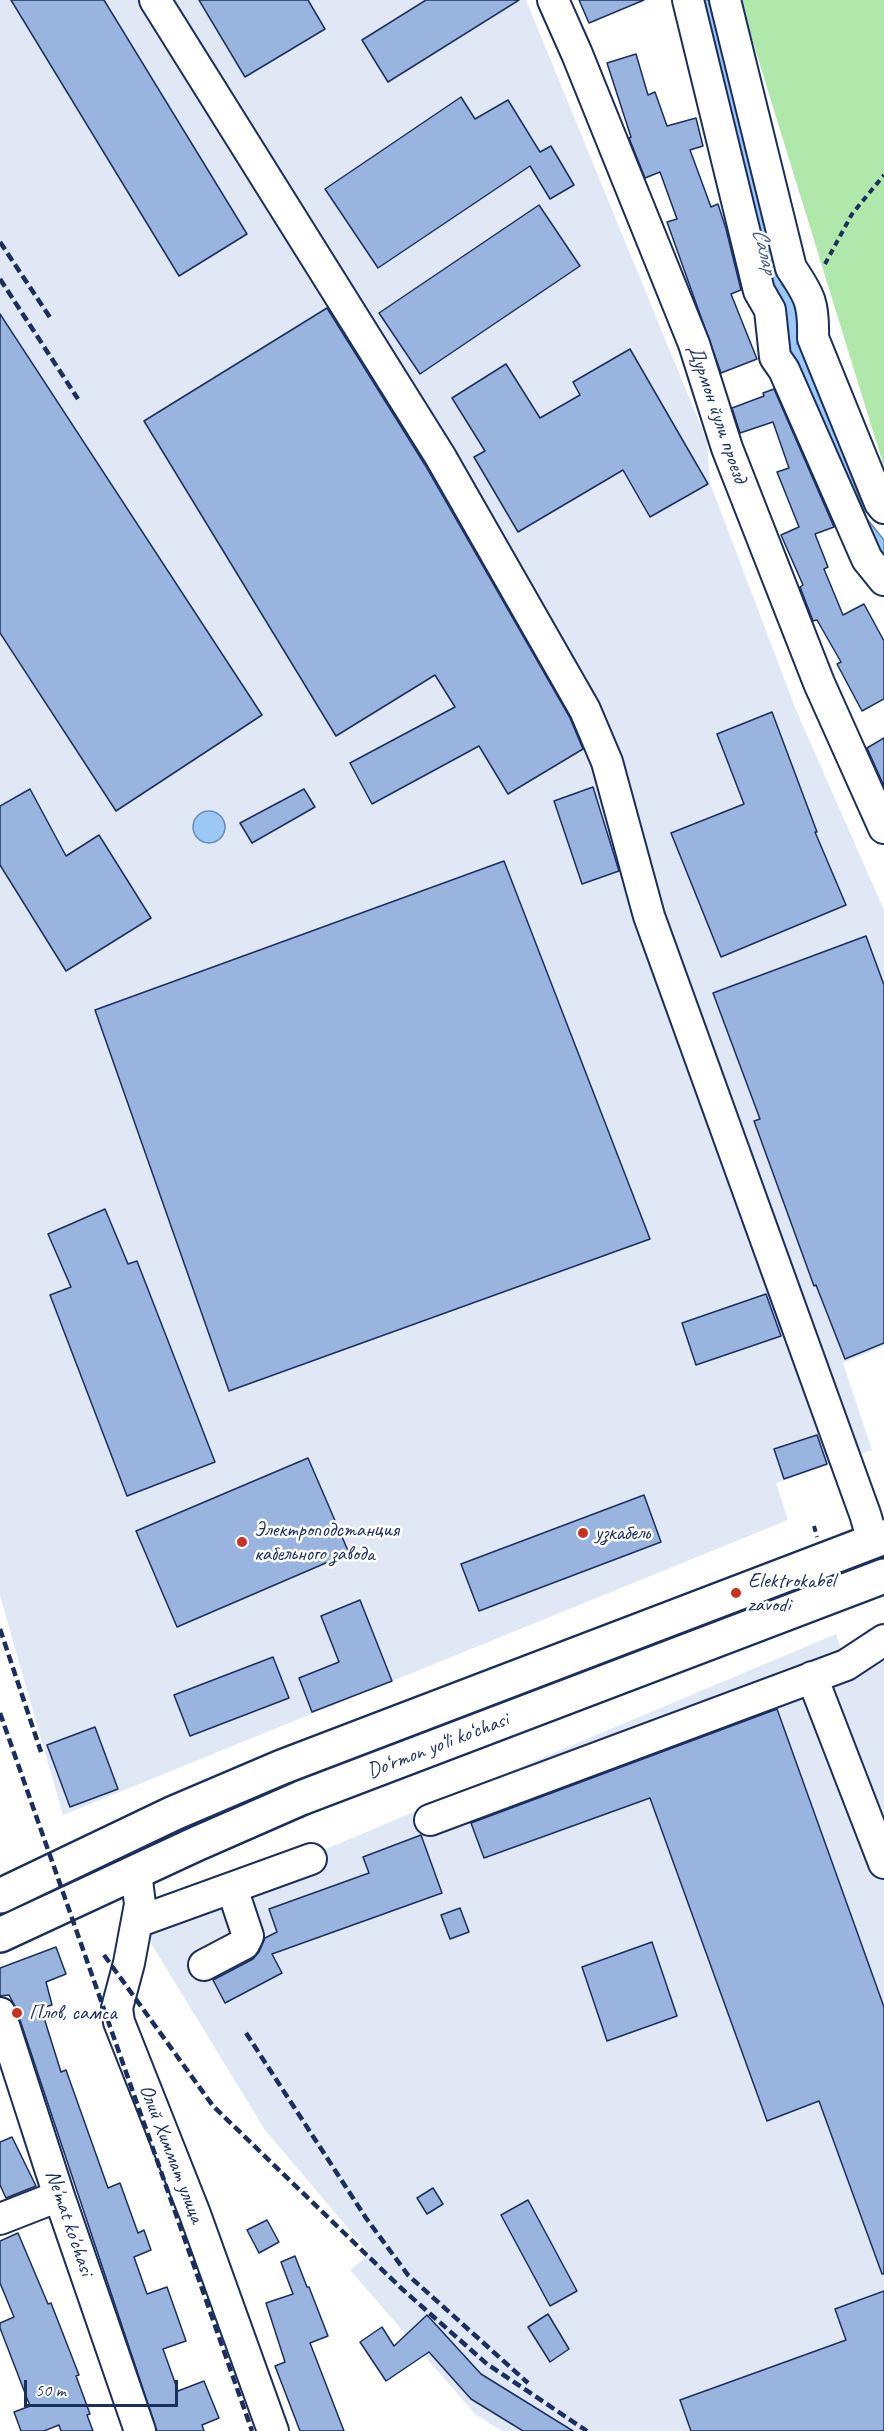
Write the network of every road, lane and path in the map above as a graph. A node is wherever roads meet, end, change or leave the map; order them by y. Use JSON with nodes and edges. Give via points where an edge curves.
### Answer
{"nodes":[{"id":1,"x":155,"y":0,"type":"edge"},
{"id":2,"x":553,"y":0,"type":"edge"},
{"id":3,"x":688,"y":0,"type":"edge"},
{"id":4,"x":725,"y":0,"type":"edge"},
{"id":5,"x":884,"y":175,"type":"edge"},
{"id":6,"x":825,"y":264,"type":"dead end"},
{"id":7,"x":884,"y":508,"type":"edge"},
{"id":8,"x":884,"y":580,"type":"edge"},
{"id":9,"x":884,"y":828,"type":"edge"},
{"id":10,"x":873,"y":1503,"type":"edge"},
{"id":11,"x":814,"y":1527,"type":"dead end"},
{"id":12,"x":818,"y":1538,"type":"dead end"},
{"id":13,"x":880,"y":1548,"type":"edge"},
{"id":14,"x":884,"y":1576,"type":"edge"},
{"id":15,"x":884,"y":1640,"type":"edge"},
{"id":16,"x":812,"y":1677,"type":"junction"},
{"id":17,"x":430,"y":1820,"type":"dead end"},
{"id":18,"x":310,"y":1859,"type":"dead end"},
{"id":19,"x":884,"y":1863,"type":"edge"},
{"id":20,"x":136,"y":1872,"type":"junction"},
{"id":21,"x":232,"y":1888,"type":"junction"},
{"id":22,"x":0,"y":1896,"type":"edge"},
{"id":23,"x":137,"y":1922,"type":"junction"},
{"id":24,"x":0,"y":1935,"type":"edge"},
{"id":25,"x":204,"y":1965,"type":"dead end"},
{"id":26,"x":0,"y":2013,"type":"edge"},
{"id":27,"x":59,"y":2196,"type":"junction"},
{"id":28,"x":0,"y":2219,"type":"edge"},
{"id":29,"x":140,"y":2431,"type":"edge"},
{"id":30,"x":273,"y":2431,"type":"edge"}],
"edges":[{"from":1,"to":10,"type":"street","via":[[440,456],[585,710],[607,762],[649,916]]},
{"from":2,"to":9,"type":"street","name":"Дурмон йули проезд","via":[[694,344],[727,448],[819,683]]},
{"from":3,"to":8,"type":"street","via":[[759,291],[770,310],[775,357],[867,559]]},
{"from":4,"to":7,"type":"street","via":[[791,268],[814,310],[813,338]]},
{"from":5,"to":6,"type":"path","via":[[852,214]]},
{"from":10,"to":13,"type":"street"},
{"from":11,"to":12,"type":"path"},
{"from":13,"to":22,"type":"main road","name":"Do‘rmon yo‘li ko‘chasi","via":[[282,1767],[174,1813]]},
{"from":14,"to":20,"type":"main road","name":"Do‘rmon yo‘li ko‘chasi","via":[[301,1798]]},
{"from":15,"to":16,"type":"street","via":[[846,1665]]},
{"from":16,"to":17,"type":"street"},
{"from":16,"to":19,"type":"street"},
{"from":18,"to":21,"type":"street"},
{"from":20,"to":23,"type":"street","name":"Олий Химмат улица","via":[[140,1904]]},
{"from":20,"to":24,"type":"main road","name":"Do‘rmon yo‘li ko‘chasi"},
{"from":21,"to":23,"type":"street"},
{"from":21,"to":25,"type":"street","via":[[248,1936],[244,1944]]},
{"from":23,"to":30,"type":"street","name":"Олий Химмат улица","via":[[117,2008],[119,2022],[195,2214]]},
{"from":26,"to":27,"type":"street","name":"Ne'mat ko'chasi"},
{"from":27,"to":28,"type":"street"},
{"from":27,"to":29,"type":"street","name":"Ne'mat ko'chasi"}]}
